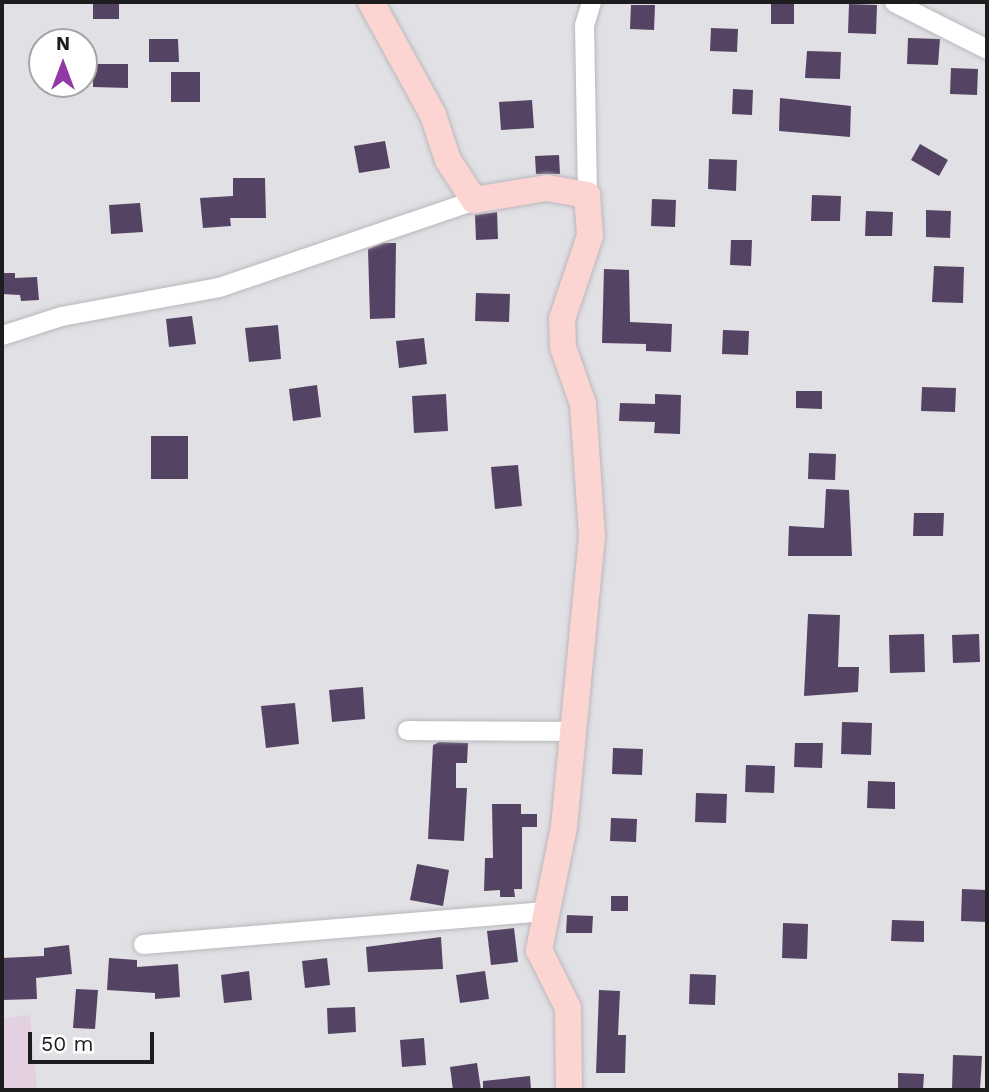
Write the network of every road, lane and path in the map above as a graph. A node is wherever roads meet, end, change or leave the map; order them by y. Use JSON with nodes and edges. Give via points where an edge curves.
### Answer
{"nodes":[{"id":1,"x":372,"y":2,"type":"edge"},
{"id":2,"x":591,"y":2,"type":"edge"},
{"id":3,"x":894,"y":2,"type":"edge"},
{"id":4,"x":987,"y":50,"type":"edge"},
{"id":5,"x":587,"y":195,"type":"junction"},
{"id":6,"x":474,"y":200,"type":"junction"},
{"id":7,"x":2,"y":335,"type":"edge"},
{"id":8,"x":407,"y":730,"type":"dead end"},
{"id":9,"x":572,"y":732,"type":"junction"},
{"id":10,"x":545,"y":911,"type":"junction"},
{"id":11,"x":143,"y":944,"type":"dead end"},
{"id":12,"x":569,"y":1090,"type":"edge"}],
"edges":[{"from":1,"to":6,"type":"street","via":[[433,115],[447,160]]},
{"from":2,"to":5,"type":"street","via":[[584,26]]},
{"from":3,"to":4,"type":"street"},
{"from":5,"to":6,"type":"street","via":[[547,188]]},
{"from":5,"to":9,"type":"street","via":[[590,236],[562,319],[563,348],[583,404],[592,536]]},
{"from":6,"to":7,"type":"street","via":[[219,287],[61,316]]},
{"from":8,"to":9,"type":"street","via":[[450,727]]},
{"from":9,"to":10,"type":"street","via":[[564,827]]},
{"from":10,"to":11,"type":"street"},
{"from":10,"to":12,"type":"street","via":[[539,950],[568,1008]]}]}
